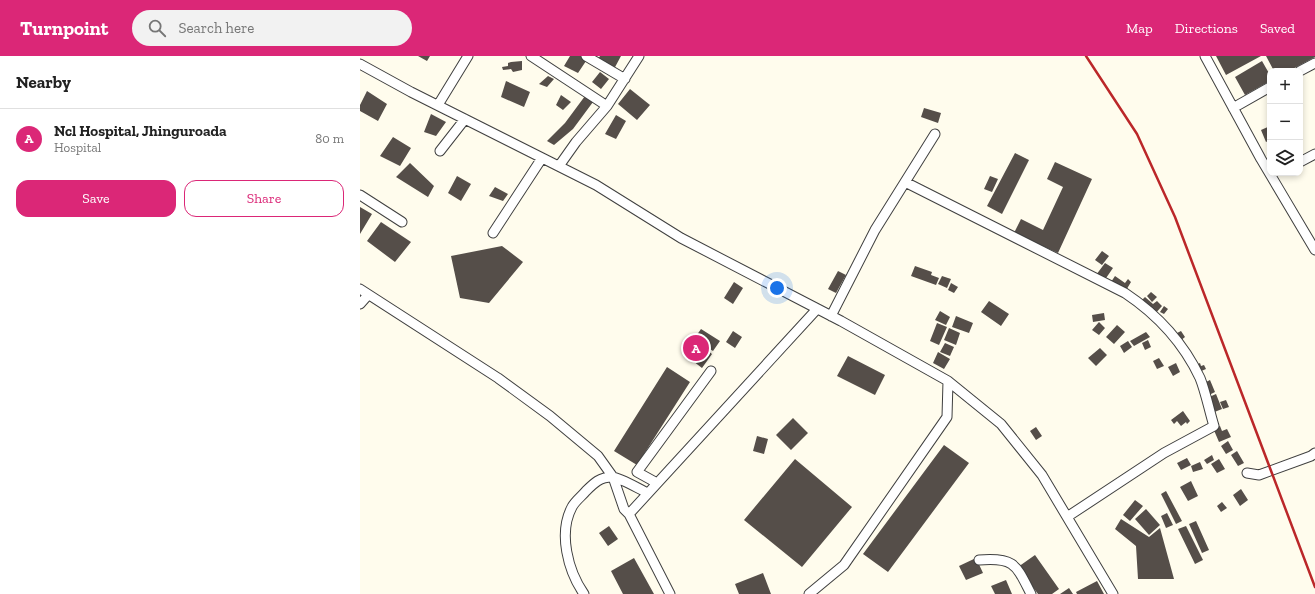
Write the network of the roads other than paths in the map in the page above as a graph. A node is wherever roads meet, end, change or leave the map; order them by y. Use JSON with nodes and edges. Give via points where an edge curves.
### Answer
{"nodes":[{"id":1,"x":468,"y":56,"type":"edge"},
{"id":2,"x":531,"y":56,"type":"edge"},
{"id":3,"x":586,"y":56,"type":"edge"},
{"id":4,"x":640,"y":56,"type":"edge"},
{"id":5,"x":1205,"y":56,"type":"edge"},
{"id":6,"x":1315,"y":62,"type":"edge"},
{"id":7,"x":360,"y":64,"type":"edge"},
{"id":8,"x":1303,"y":69,"type":"edge"},
{"id":9,"x":624,"y":79,"type":"junction"},
{"id":10,"x":1267,"y":89,"type":"edge"},
{"id":11,"x":438,"y":105,"type":"junction"},
{"id":12,"x":607,"y":106,"type":"junction"},
{"id":13,"x":1233,"y":108,"type":"junction"},
{"id":14,"x":465,"y":119,"type":"junction"},
{"id":15,"x":935,"y":134,"type":"dead end"},
{"id":16,"x":440,"y":150,"type":"dead end"},
{"id":17,"x":1315,"y":154,"type":"edge"},
{"id":18,"x":542,"y":158,"type":"junction"},
{"id":19,"x":1303,"y":160,"type":"edge"},
{"id":20,"x":1267,"y":161,"type":"edge"},
{"id":21,"x":559,"y":166,"type":"junction"},
{"id":22,"x":1277,"y":176,"type":"edge"},
{"id":23,"x":905,"y":182,"type":"junction"},
{"id":24,"x":360,"y":195,"type":"edge"},
{"id":25,"x":402,"y":222,"type":"dead end"},
{"id":26,"x":494,"y":233,"type":"dead end"},
{"id":27,"x":1315,"y":250,"type":"edge"},
{"id":28,"x":360,"y":289,"type":"edge"},
{"id":29,"x":368,"y":295,"type":"junction"},
{"id":30,"x":360,"y":304,"type":"edge"},
{"id":31,"x":817,"y":309,"type":"junction"},
{"id":32,"x":831,"y":316,"type":"junction"},
{"id":33,"x":711,"y":371,"type":"dead end"},
{"id":34,"x":948,"y":381,"type":"junction"},
{"id":35,"x":1315,"y":452,"type":"edge"},
{"id":36,"x":1247,"y":473,"type":"dead end"},
{"id":37,"x":613,"y":477,"type":"junction"},
{"id":38,"x":657,"y":483,"type":"junction"},
{"id":39,"x":648,"y":493,"type":"junction"},
{"id":40,"x":629,"y":514,"type":"junction"},
{"id":41,"x":1067,"y":517,"type":"junction"},
{"id":42,"x":979,"y":560,"type":"dead end"},
{"id":43,"x":1104,"y":579,"type":"junction"},
{"id":44,"x":584,"y":594,"type":"edge"},
{"id":45,"x":670,"y":594,"type":"edge"},
{"id":46,"x":809,"y":594,"type":"edge"},
{"id":47,"x":1031,"y":594,"type":"edge"},
{"id":48,"x":1103,"y":594,"type":"edge"},
{"id":49,"x":1113,"y":594,"type":"edge"}],
"edges":[{"from":1,"to":11,"type":"street"},
{"from":2,"to":12,"type":"street"},
{"from":3,"to":9,"type":"street"},
{"from":4,"to":9,"type":"street"},
{"from":5,"to":13,"type":"street"},
{"from":6,"to":8,"type":"street"},
{"from":7,"to":11,"type":"street"},
{"from":9,"to":12,"type":"street"},
{"from":10,"to":13,"type":"street"},
{"from":11,"to":14,"type":"street"},
{"from":12,"to":21,"type":"street"},
{"from":13,"to":20,"type":"street"},
{"from":14,"to":16,"type":"street"},
{"from":14,"to":18,"type":"street"},
{"from":15,"to":23,"type":"street"},
{"from":17,"to":19,"type":"street"},
{"from":18,"to":21,"type":"street"},
{"from":18,"to":26,"type":"street"},
{"from":21,"to":31,"type":"street","via":[[596,185],[681,238]]},
{"from":22,"to":27,"type":"street"},
{"from":23,"to":32,"type":"street","via":[[875,230]]},
{"from":23,"to":41,"type":"street","via":[[1125,293],[1146,307],[1172,332],[1200,379],[1214,426],[1164,453]]},
{"from":24,"to":25,"type":"street"},
{"from":28,"to":29,"type":"street"},
{"from":29,"to":30,"type":"street"},
{"from":29,"to":37,"type":"street","via":[[498,378],[550,416],[598,456]]},
{"from":31,"to":32,"type":"street"},
{"from":31,"to":38,"type":"street"},
{"from":32,"to":34,"type":"street"},
{"from":33,"to":38,"type":"street","via":[[637,472]]},
{"from":34,"to":41,"type":"street","via":[[1001,424],[1042,475]]},
{"from":34,"to":46,"type":"street","via":[[947,417],[844,564]]},
{"from":35,"to":36,"type":"street","via":[[1311,456],[1259,475]]},
{"from":37,"to":39,"type":"street"},
{"from":37,"to":40,"type":"street","via":[[624,509]]},
{"from":37,"to":44,"type":"street","via":[[598,479],[572,506],[566,521],[569,558],[575,581]]},
{"from":38,"to":39,"type":"street"},
{"from":39,"to":40,"type":"street"},
{"from":40,"to":45,"type":"street"},
{"from":41,"to":43,"type":"street"},
{"from":42,"to":47,"type":"street","via":[[998,558],[1016,566]]},
{"from":43,"to":48,"type":"street"},
{"from":43,"to":49,"type":"street"}]}
